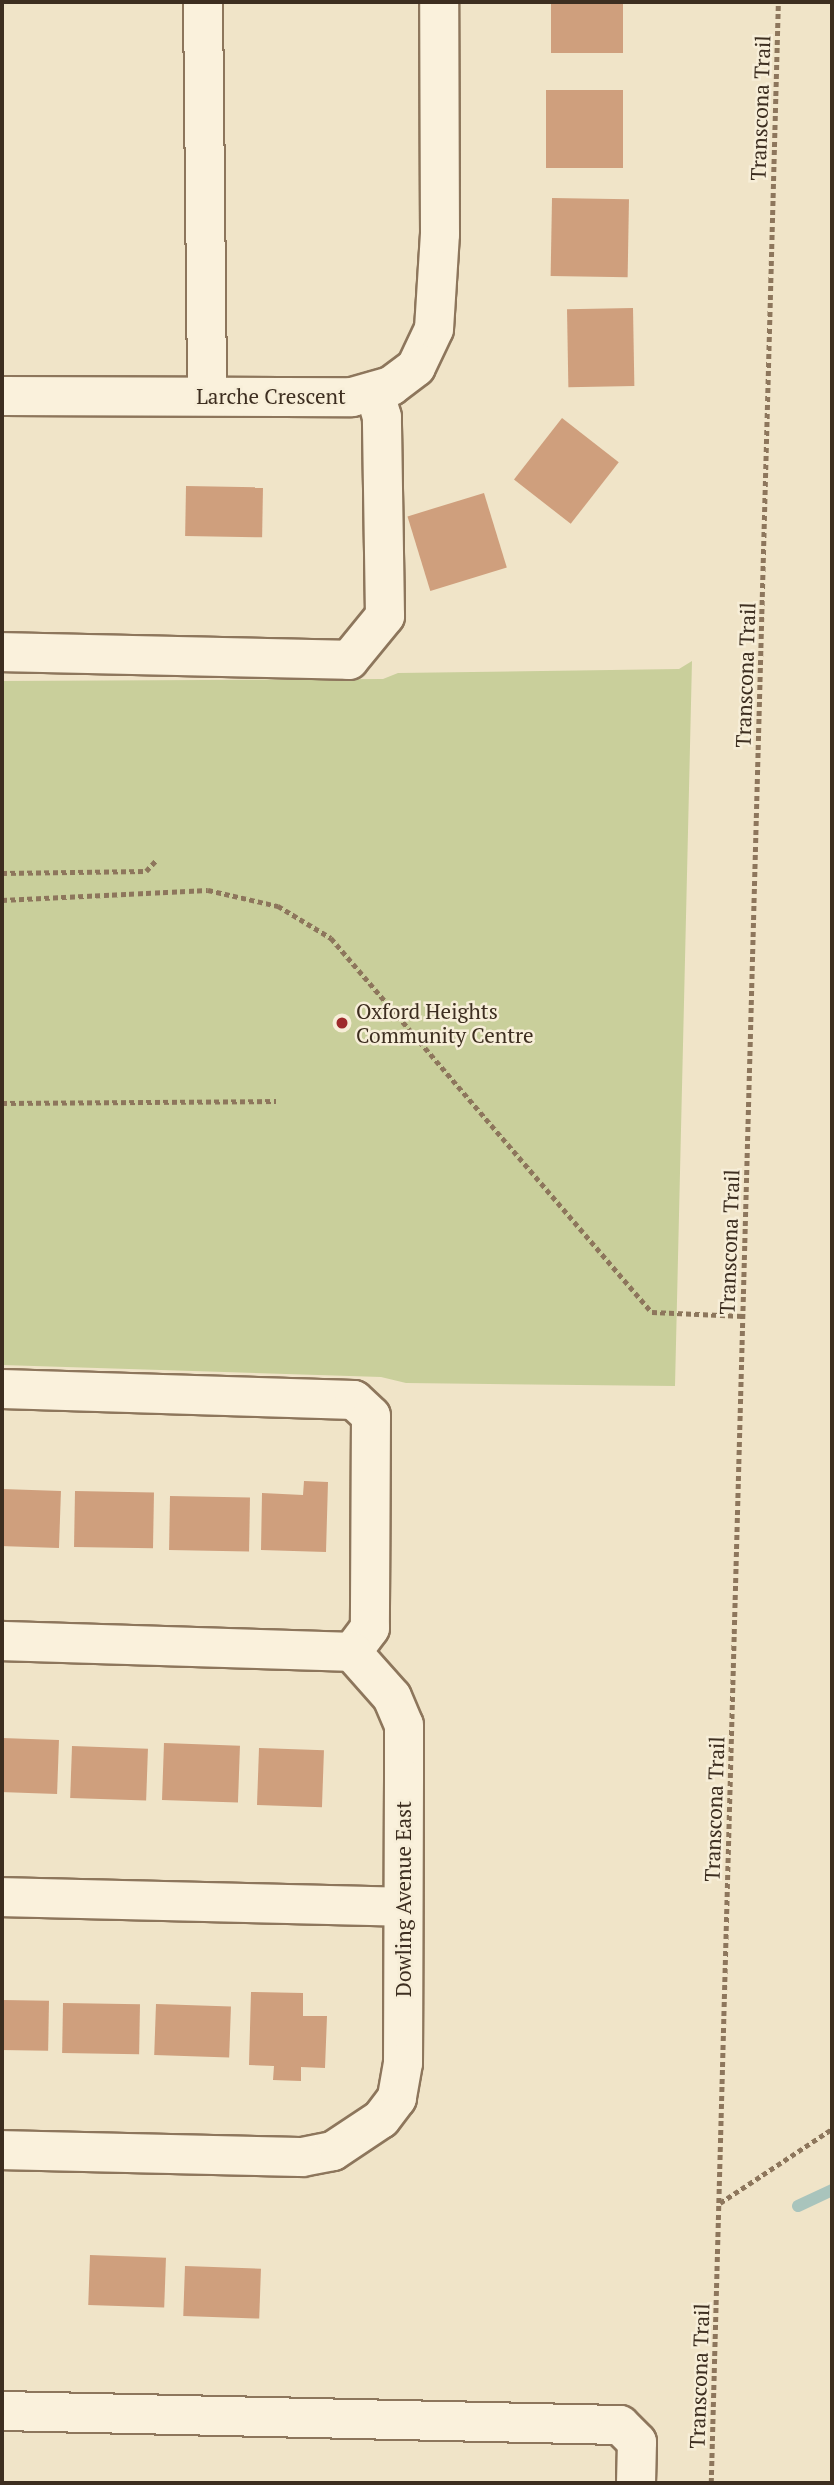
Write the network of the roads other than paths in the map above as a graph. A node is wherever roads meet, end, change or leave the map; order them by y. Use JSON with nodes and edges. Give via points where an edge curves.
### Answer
{"nodes":[{"id":1,"x":203,"y":2,"type":"edge"},
{"id":2,"x":439,"y":2,"type":"edge"},
{"id":3,"x":374,"y":391,"type":"junction"},
{"id":4,"x":2,"y":396,"type":"edge"},
{"id":5,"x":207,"y":396,"type":"junction"},
{"id":6,"x":2,"y":652,"type":"edge"},
{"id":7,"x":2,"y":1389,"type":"edge"},
{"id":8,"x":2,"y":1641,"type":"edge"},
{"id":9,"x":352,"y":1652,"type":"junction"},
{"id":10,"x":2,"y":1897,"type":"edge"},
{"id":11,"x":403,"y":1907,"type":"junction"},
{"id":12,"x":2,"y":2150,"type":"edge"},
{"id":13,"x":2,"y":2411,"type":"edge"},
{"id":14,"x":636,"y":2483,"type":"edge"}],
"edges":[{"from":1,"to":5,"type":"street"},
{"from":2,"to":3,"type":"street","name":"Larche Crescent","via":[[440,234],[433,329],[416,367],[391,386]]},
{"from":3,"to":5,"type":"street","name":"Larche Crescent","via":[[352,397]]},
{"from":3,"to":6,"type":"street","via":[[382,416],[385,616],[349,660]]},
{"from":4,"to":5,"type":"street","name":"Larche Crescent"},
{"from":7,"to":9,"type":"street","via":[[354,1400],[371,1416],[370,1628]]},
{"from":8,"to":9,"type":"street"},
{"from":9,"to":11,"type":"street","name":"Dowling Avenue East","via":[[392,1697],[404,1725]]},
{"from":10,"to":11,"type":"street"},
{"from":11,"to":12,"type":"street","name":"Dowling Avenue East","via":[[402,2063],[397,2098],[358,2138],[333,2151],[302,2157]]},
{"from":13,"to":14,"type":"street","via":[[620,2425],[637,2442]]}]}
